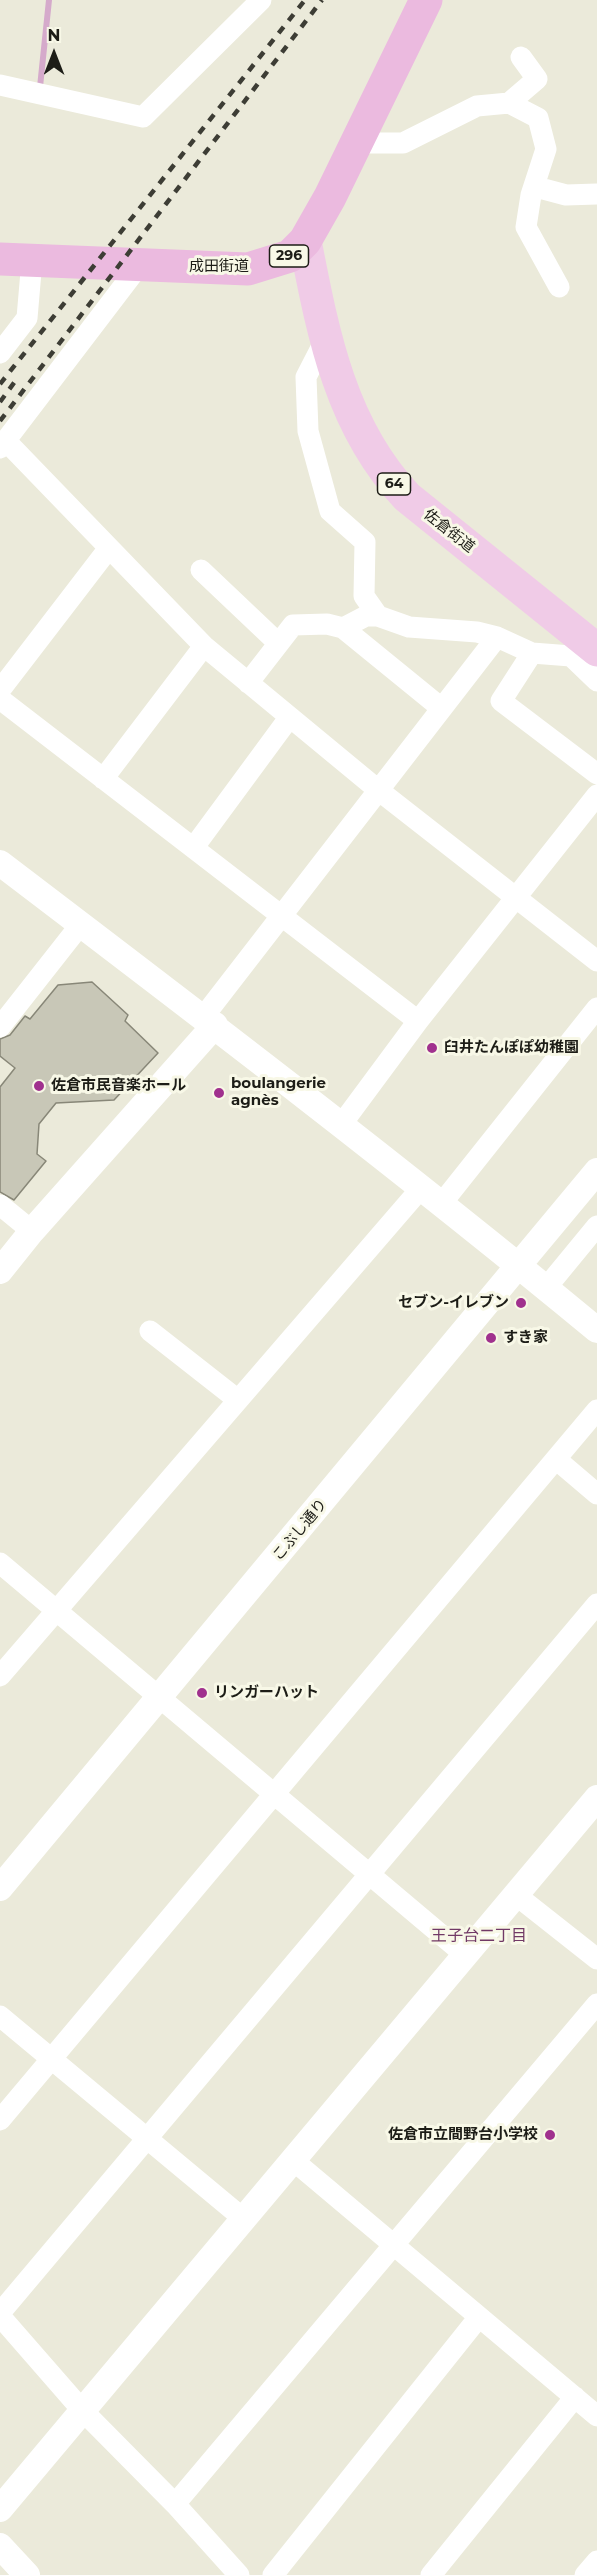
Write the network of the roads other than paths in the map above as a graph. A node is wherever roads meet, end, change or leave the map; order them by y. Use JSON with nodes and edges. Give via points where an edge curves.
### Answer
{"nodes":[{"id":1,"x":261,"y":0,"type":"edge"},
{"id":2,"x":426,"y":0,"type":"edge"},
{"id":3,"x":521,"y":57,"type":"dead end"},
{"id":4,"x":0,"y":85,"type":"edge"},
{"id":5,"x":509,"y":103,"type":"junction"},
{"id":6,"x":357,"y":142,"type":"junction"},
{"id":7,"x":536,"y":187,"type":"junction"},
{"id":8,"x":597,"y":194,"type":"edge"},
{"id":9,"x":305,"y":241,"type":"junction"},
{"id":10,"x":0,"y":259,"type":"edge"},
{"id":11,"x":32,"y":260,"type":"junction"},
{"id":12,"x":138,"y":267,"type":"junction"},
{"id":13,"x":559,"y":287,"type":"dead end"},
{"id":14,"x":325,"y":340,"type":"junction"},
{"id":15,"x":0,"y":353,"type":"edge"},
{"id":16,"x":3,"y":445,"type":"edge"},
{"id":17,"x":109,"y":548,"type":"junction"},
{"id":18,"x":201,"y":570,"type":"dead end"},
{"id":19,"x":378,"y":616,"type":"junction"},
{"id":20,"x":343,"y":628,"type":"junction"},
{"id":21,"x":497,"y":637,"type":"junction"},
{"id":22,"x":278,"y":644,"type":"junction"},
{"id":23,"x":204,"y":646,"type":"junction"},
{"id":24,"x":597,"y":650,"type":"edge"},
{"id":25,"x":532,"y":653,"type":"junction"},
{"id":26,"x":597,"y":681,"type":"edge"},
{"id":27,"x":248,"y":683,"type":"junction"},
{"id":28,"x":0,"y":690,"type":"edge"},
{"id":29,"x":0,"y":699,"type":"edge"},
{"id":30,"x":440,"y":707,"type":"junction"},
{"id":31,"x":289,"y":718,"type":"junction"},
{"id":32,"x":597,"y":774,"type":"edge"},
{"id":33,"x":103,"y":778,"type":"junction"},
{"id":34,"x":377,"y":789,"type":"junction"},
{"id":35,"x":597,"y":795,"type":"edge"},
{"id":36,"x":194,"y":847,"type":"junction"},
{"id":37,"x":0,"y":863,"type":"edge"},
{"id":38,"x":517,"y":896,"type":"junction"},
{"id":39,"x":280,"y":914,"type":"junction"},
{"id":40,"x":81,"y":924,"type":"junction"},
{"id":41,"x":597,"y":961,"type":"edge"},
{"id":42,"x":597,"y":1008,"type":"edge"},
{"id":43,"x":209,"y":1021,"type":"junction"},
{"id":44,"x":418,"y":1021,"type":"junction"},
{"id":45,"x":0,"y":1027,"type":"edge"},
{"id":46,"x":341,"y":1125,"type":"junction"},
{"id":47,"x":597,"y":1171,"type":"edge"},
{"id":48,"x":422,"y":1187,"type":"junction"},
{"id":49,"x":442,"y":1203,"type":"junction"},
{"id":50,"x":0,"y":1205,"type":"edge"},
{"id":51,"x":597,"y":1226,"type":"edge"},
{"id":52,"x":32,"y":1232,"type":"junction"},
{"id":53,"x":519,"y":1266,"type":"junction"},
{"id":54,"x":0,"y":1271,"type":"edge"},
{"id":55,"x":546,"y":1288,"type":"junction"},
{"id":56,"x":597,"y":1330,"type":"edge"},
{"id":57,"x":150,"y":1331,"type":"dead end"},
{"id":58,"x":238,"y":1400,"type":"junction"},
{"id":59,"x":597,"y":1410,"type":"edge"},
{"id":60,"x":557,"y":1460,"type":"junction"},
{"id":61,"x":597,"y":1494,"type":"edge"},
{"id":62,"x":0,"y":1563,"type":"edge"},
{"id":63,"x":597,"y":1604,"type":"edge"},
{"id":64,"x":56,"y":1609,"type":"junction"},
{"id":65,"x":0,"y":1676,"type":"edge"},
{"id":66,"x":161,"y":1697,"type":"junction"},
{"id":67,"x":274,"y":1796,"type":"junction"},
{"id":68,"x":597,"y":1798,"type":"edge"},
{"id":69,"x":370,"y":1875,"type":"junction"},
{"id":70,"x":0,"y":1888,"type":"edge"},
{"id":71,"x":516,"y":1895,"type":"junction"},
{"id":72,"x":464,"y":1954,"type":"junction"},
{"id":73,"x":597,"y":1959,"type":"edge"},
{"id":74,"x":597,"y":2004,"type":"edge"},
{"id":75,"x":0,"y":2016,"type":"edge"},
{"id":76,"x":51,"y":2059,"type":"junction"},
{"id":77,"x":0,"y":2120,"type":"edge"},
{"id":78,"x":146,"y":2139,"type":"junction"},
{"id":79,"x":294,"y":2161,"type":"junction"},
{"id":80,"x":245,"y":2220,"type":"junction"},
{"id":81,"x":394,"y":2243,"type":"junction"},
{"id":82,"x":0,"y":2314,"type":"edge"},
{"id":83,"x":480,"y":2317,"type":"junction"},
{"id":84,"x":574,"y":2397,"type":"junction"},
{"id":85,"x":82,"y":2410,"type":"junction"},
{"id":86,"x":597,"y":2415,"type":"edge"},
{"id":87,"x":175,"y":2504,"type":"junction"},
{"id":88,"x":0,"y":2510,"type":"edge"},
{"id":89,"x":0,"y":2546,"type":"edge"},
{"id":90,"x":597,"y":2561,"type":"edge"},
{"id":91,"x":27,"y":2575,"type":"edge"},
{"id":92,"x":239,"y":2575,"type":"edge"},
{"id":93,"x":273,"y":2575,"type":"edge"},
{"id":94,"x":431,"y":2575,"type":"edge"},
{"id":95,"x":585,"y":2575,"type":"edge"}],
"edges":[{"from":1,"to":4,"type":"street","via":[[143,117]]},
{"from":2,"to":6,"type":"highway","name":"成田街道","number":"296"},
{"from":3,"to":5,"type":"street","via":[[537,79]]},
{"from":5,"to":6,"type":"street","via":[[477,105],[403,144]]},
{"from":5,"to":7,"type":"street","via":[[538,118],[546,149]]},
{"from":6,"to":9,"type":"highway","name":"成田街道","number":"296"},
{"from":7,"to":8,"type":"street","via":[[566,195]]},
{"from":7,"to":13,"type":"street","via":[[526,227]]},
{"from":9,"to":12,"type":"highway","name":"成田街道","number":"296","via":[[290,255],[248,269]]},
{"from":9,"to":14,"type":"main road","name":"佐倉街道","number":"64"},
{"from":10,"to":11,"type":"highway","name":"成田街道","number":"296"},
{"from":11,"to":12,"type":"highway","name":"成田街道","number":"296"},
{"from":11,"to":15,"type":"street","via":[[27,318]]},
{"from":12,"to":16,"type":"street"},
{"from":14,"to":19,"type":"street","via":[[306,377],[308,431],[330,511],[365,542],[364,596]]},
{"from":14,"to":24,"type":"main road","name":"佐倉街道","number":"64","via":[[344,399],[391,480]]},
{"from":16,"to":17,"type":"street"},
{"from":17,"to":23,"type":"street"},
{"from":17,"to":28,"type":"street"},
{"from":18,"to":22,"type":"street"},
{"from":19,"to":20,"type":"street","via":[[366,616]]},
{"from":19,"to":21,"type":"street","via":[[409,627]]},
{"from":20,"to":22,"type":"street","via":[[327,624],[293,625]]},
{"from":20,"to":30,"type":"street"},
{"from":21,"to":25,"type":"street"},
{"from":21,"to":30,"type":"street"},
{"from":22,"to":27,"type":"street"},
{"from":23,"to":27,"type":"street"},
{"from":23,"to":33,"type":"street"},
{"from":25,"to":26,"type":"street","via":[[571,656]]},
{"from":25,"to":32,"type":"street","via":[[501,701]]},
{"from":27,"to":31,"type":"street"},
{"from":29,"to":33,"type":"street"},
{"from":30,"to":34,"type":"street"},
{"from":31,"to":34,"type":"street"},
{"from":31,"to":36,"type":"street"},
{"from":33,"to":36,"type":"street"},
{"from":34,"to":38,"type":"street"},
{"from":34,"to":39,"type":"street"},
{"from":35,"to":38,"type":"street"},
{"from":36,"to":39,"type":"street"},
{"from":37,"to":40,"type":"street"},
{"from":38,"to":41,"type":"street"},
{"from":38,"to":44,"type":"street"},
{"from":39,"to":43,"type":"street"},
{"from":39,"to":44,"type":"street"},
{"from":40,"to":43,"type":"street"},
{"from":40,"to":45,"type":"street"},
{"from":42,"to":49,"type":"street"},
{"from":43,"to":46,"type":"street"},
{"from":43,"to":52,"type":"street"},
{"from":44,"to":46,"type":"street"},
{"from":46,"to":48,"type":"street"},
{"from":47,"to":53,"type":"street","name":"こぶし通り"},
{"from":48,"to":49,"type":"street"},
{"from":48,"to":58,"type":"street"},
{"from":49,"to":53,"type":"street"},
{"from":50,"to":52,"type":"street"},
{"from":51,"to":55,"type":"street"},
{"from":52,"to":54,"type":"street"},
{"from":53,"to":55,"type":"street"},
{"from":53,"to":66,"type":"street","name":"こぶし通り"},
{"from":55,"to":56,"type":"street"},
{"from":57,"to":58,"type":"street"},
{"from":58,"to":64,"type":"street"},
{"from":59,"to":60,"type":"street"},
{"from":60,"to":61,"type":"street"},
{"from":60,"to":67,"type":"street"},
{"from":62,"to":64,"type":"street"},
{"from":63,"to":69,"type":"street"},
{"from":64,"to":65,"type":"street"},
{"from":64,"to":66,"type":"street"},
{"from":66,"to":67,"type":"street"},
{"from":66,"to":70,"type":"street","name":"こぶし通り"},
{"from":67,"to":69,"type":"street"},
{"from":67,"to":76,"type":"street"},
{"from":68,"to":71,"type":"street"},
{"from":69,"to":72,"type":"street"},
{"from":69,"to":78,"type":"street"},
{"from":71,"to":72,"type":"street"},
{"from":71,"to":73,"type":"street"},
{"from":72,"to":79,"type":"street"},
{"from":74,"to":81,"type":"street"},
{"from":75,"to":76,"type":"street"},
{"from":76,"to":77,"type":"street"},
{"from":76,"to":78,"type":"street"},
{"from":78,"to":80,"type":"street"},
{"from":78,"to":82,"type":"street"},
{"from":79,"to":80,"type":"street"},
{"from":79,"to":81,"type":"street"},
{"from":80,"to":85,"type":"street"},
{"from":81,"to":83,"type":"street"},
{"from":81,"to":87,"type":"street"},
{"from":82,"to":85,"type":"street"},
{"from":83,"to":84,"type":"street"},
{"from":83,"to":93,"type":"street"},
{"from":84,"to":86,"type":"street"},
{"from":84,"to":94,"type":"street"},
{"from":85,"to":87,"type":"street"},
{"from":85,"to":88,"type":"street"},
{"from":87,"to":92,"type":"street"},
{"from":89,"to":91,"type":"street"},
{"from":90,"to":95,"type":"street"}]}
